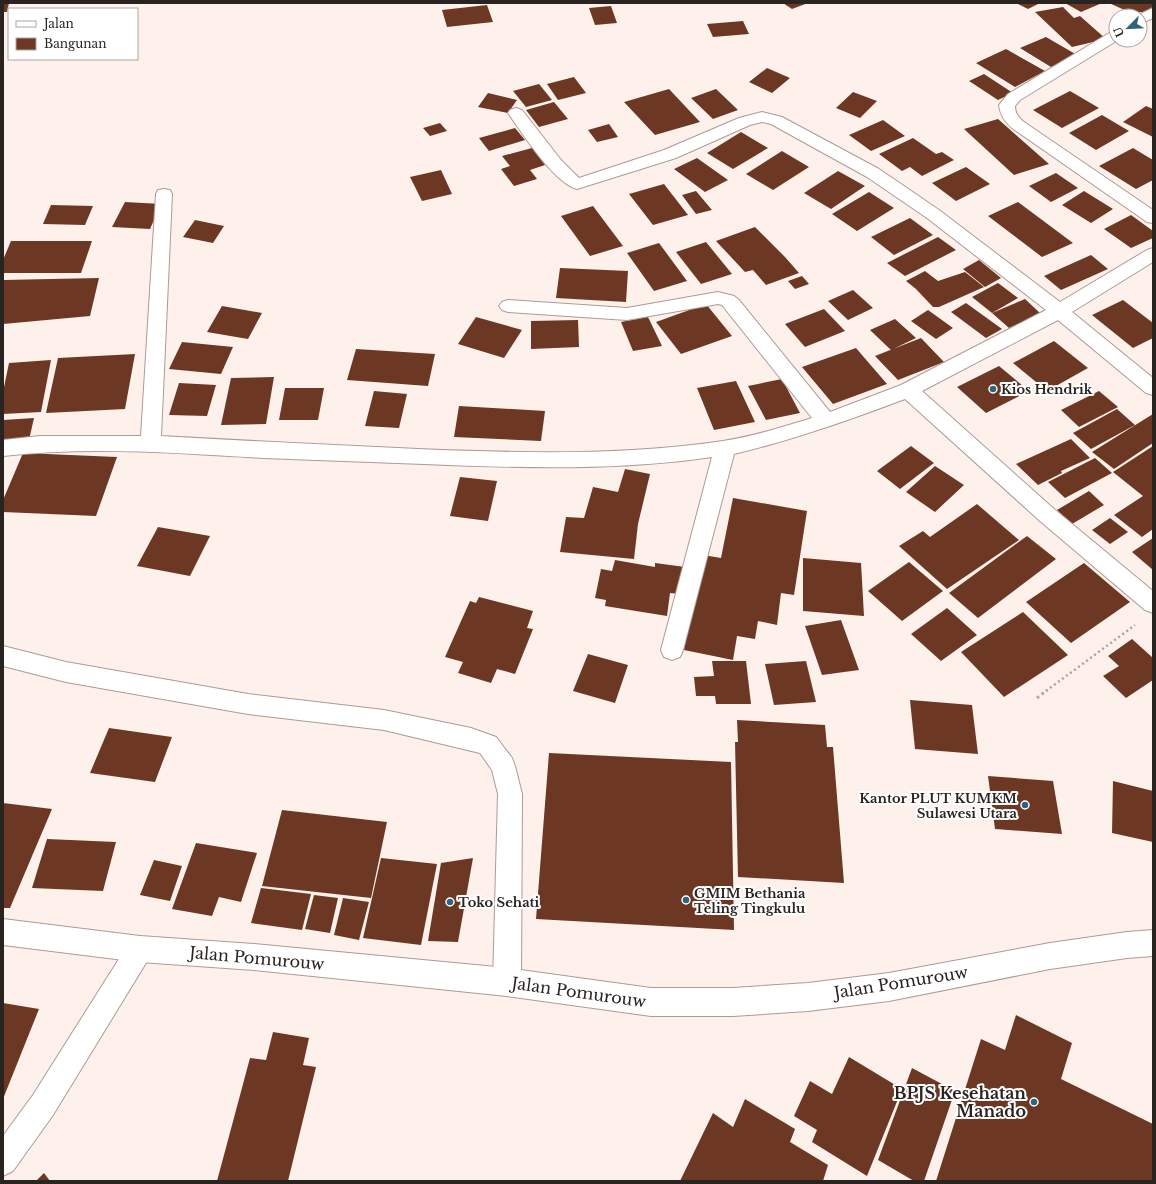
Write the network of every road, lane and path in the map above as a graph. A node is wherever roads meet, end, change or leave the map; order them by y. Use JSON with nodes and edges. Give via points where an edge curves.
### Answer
{"nodes":[{"id":1,"x":1108,"y":40,"type":"edge"},
{"id":2,"x":516,"y":113,"type":"dead end"},
{"id":3,"x":164,"y":194,"type":"dead end"},
{"id":4,"x":1153,"y":218,"type":"edge"},
{"id":5,"x":1153,"y":254,"type":"edge"},
{"id":6,"x":508,"y":306,"type":"dead end"},
{"id":7,"x":1059,"y":311,"type":"junction"},
{"id":8,"x":1153,"y":388,"type":"edge"},
{"id":9,"x":908,"y":390,"type":"junction"},
{"id":10,"x":826,"y":421,"type":"junction"},
{"id":11,"x":151,"y":443,"type":"junction"},
{"id":12,"x":3,"y":448,"type":"edge"},
{"id":13,"x":725,"y":448,"type":"junction"},
{"id":14,"x":1153,"y":604,"type":"edge"},
{"id":15,"x":1141,"y":621,"type":"dead end"},
{"id":16,"x":672,"y":650,"type":"dead end"},
{"id":17,"x":3,"y":656,"type":"edge"},
{"id":18,"x":1037,"y":698,"type":"dead end"},
{"id":19,"x":3,"y":932,"type":"edge"},
{"id":20,"x":1153,"y":943,"type":"edge"},
{"id":21,"x":140,"y":949,"type":"junction"},
{"id":22,"x":507,"y":982,"type":"junction"},
{"id":23,"x":3,"y":1161,"type":"edge"}],
"edges":[{"from":1,"to":4,"type":"street","via":[[1014,97],[1007,105],[1007,110],[1018,124]]},
{"from":2,"to":7,"type":"street","via":[[550,157],[570,180],[577,184],[670,154],[745,121],[762,117],[776,120],[841,154],[896,188],[934,214]]},
{"from":3,"to":11,"type":"street"},
{"from":5,"to":7,"type":"street"},
{"from":6,"to":10,"type":"street","via":[[627,314],[718,298],[728,300],[734,304]]},
{"from":7,"to":8,"type":"street"},
{"from":7,"to":9,"type":"street"},
{"from":9,"to":10,"type":"street"},
{"from":9,"to":14,"type":"street","via":[[1047,515]]},
{"from":10,"to":13,"type":"street"},
{"from":11,"to":12,"type":"street","via":[[40,444]]},
{"from":11,"to":13,"type":"street","via":[[272,451],[514,460],[674,455]]},
{"from":13,"to":16,"type":"street"},
{"from":15,"to":18,"type":"path"},
{"from":17,"to":22,"type":"street","via":[[66,672],[248,704],[384,720],[488,745],[503,766],[510,794]]},
{"from":19,"to":21,"type":"street","name":"Jalan Pomurouw"},
{"from":20,"to":22,"type":"street","name":"Jalan Pomurouw","via":[[1050,956],[889,987],[808,997],[733,1002],[651,1002]]},
{"from":21,"to":22,"type":"street","name":"Jalan Pomurouw","via":[[254,957]]},
{"from":21,"to":23,"type":"street","via":[[43,1105]]}]}
